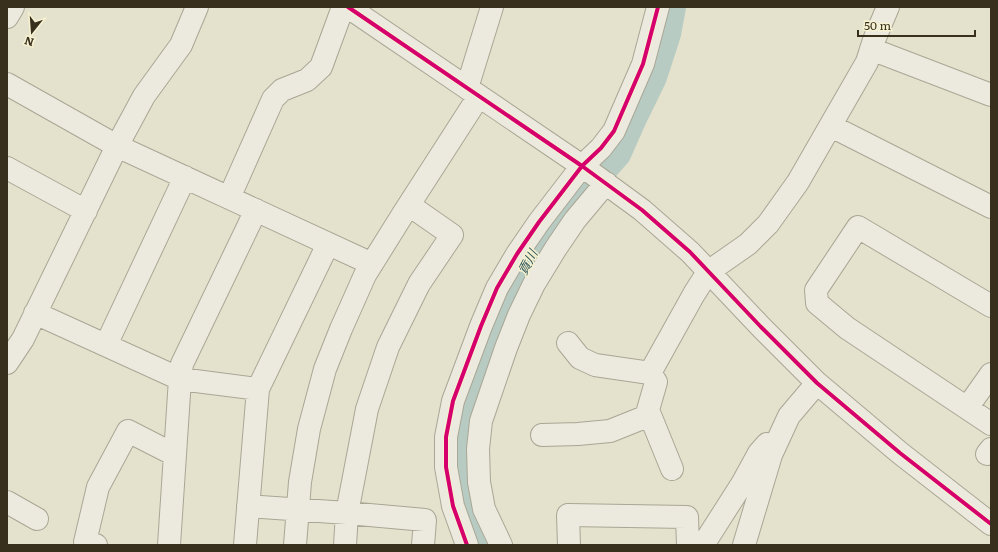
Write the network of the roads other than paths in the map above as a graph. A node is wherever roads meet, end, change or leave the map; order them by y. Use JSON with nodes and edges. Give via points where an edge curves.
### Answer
{"nodes":[{"id":1,"x":13,"y":7,"type":"edge"},
{"id":2,"x":197,"y":7,"type":"edge"},
{"id":3,"x":343,"y":7,"type":"edge"},
{"id":4,"x":348,"y":7,"type":"edge"},
{"id":5,"x":492,"y":7,"type":"edge"},
{"id":6,"x":658,"y":7,"type":"edge"},
{"id":7,"x":888,"y":7,"type":"edge"},
{"id":8,"x":7,"y":17,"type":"edge"},
{"id":9,"x":871,"y":49,"type":"junction"},
{"id":10,"x":7,"y":84,"type":"edge"},
{"id":11,"x":989,"y":91,"type":"edge"},
{"id":12,"x":473,"y":92,"type":"junction"},
{"id":13,"x":831,"y":126,"type":"junction"},
{"id":14,"x":118,"y":146,"type":"junction"},
{"id":15,"x":7,"y":168,"type":"edge"},
{"id":16,"x":584,"y":168,"type":"junction"},
{"id":17,"x":185,"y":177,"type":"junction"},
{"id":18,"x":606,"y":183,"type":"junction"},
{"id":19,"x":229,"y":198,"type":"junction"},
{"id":20,"x":409,"y":205,"type":"junction"},
{"id":21,"x":991,"y":207,"type":"edge"},
{"id":22,"x":256,"y":210,"type":"junction"},
{"id":23,"x":86,"y":211,"type":"junction"},
{"id":24,"x":328,"y":244,"type":"junction"},
{"id":25,"x":372,"y":264,"type":"junction"},
{"id":26,"x":708,"y":272,"type":"junction"},
{"id":27,"x":991,"y":306,"type":"edge"},
{"id":28,"x":35,"y":313,"type":"junction"},
{"id":29,"x":568,"y":343,"type":"dead end"},
{"id":30,"x":106,"y":345,"type":"junction"},
{"id":31,"x":7,"y":363,"type":"edge"},
{"id":32,"x":650,"y":373,"type":"junction"},
{"id":33,"x":991,"y":374,"type":"edge"},
{"id":34,"x":180,"y":379,"type":"junction"},
{"id":35,"x":817,"y":383,"type":"junction"},
{"id":36,"x":258,"y":389,"type":"junction"},
{"id":37,"x":967,"y":408,"type":"junction"},
{"id":38,"x":650,"y":415,"type":"junction"},
{"id":39,"x":789,"y":416,"type":"junction"},
{"id":40,"x":991,"y":424,"type":"edge"},
{"id":41,"x":542,"y":435,"type":"dead end"},
{"id":42,"x":175,"y":455,"type":"junction"},
{"id":43,"x":672,"y":469,"type":"dead end"},
{"id":44,"x":7,"y":502,"type":"edge"},
{"id":45,"x":248,"y":506,"type":"junction"},
{"id":46,"x":298,"y":510,"type":"junction"},
{"id":47,"x":348,"y":513,"type":"junction"},
{"id":48,"x":37,"y":519,"type":"dead end"},
{"id":49,"x":991,"y":524,"type":"edge"},
{"id":50,"x":96,"y":545,"type":"edge"},
{"id":51,"x":169,"y":545,"type":"edge"},
{"id":52,"x":245,"y":545,"type":"edge"},
{"id":53,"x":295,"y":545,"type":"edge"},
{"id":54,"x":345,"y":545,"type":"edge"},
{"id":55,"x":423,"y":545,"type":"edge"},
{"id":56,"x":467,"y":545,"type":"edge"},
{"id":57,"x":501,"y":545,"type":"edge"},
{"id":58,"x":569,"y":545,"type":"edge"},
{"id":59,"x":688,"y":545,"type":"edge"},
{"id":60,"x":703,"y":545,"type":"edge"},
{"id":61,"x":744,"y":545,"type":"edge"}],
"edges":[{"from":1,"to":8,"type":"street"},
{"from":2,"to":14,"type":"street","via":[[181,45],[144,96]]},
{"from":3,"to":19,"type":"street","via":[[321,67],[308,80],[282,90],[274,99]]},
{"from":4,"to":12,"type":"street"},
{"from":5,"to":12,"type":"street"},
{"from":6,"to":16,"type":"street","via":[[643,64],[614,131]]},
{"from":7,"to":9,"type":"street"},
{"from":9,"to":11,"type":"street"},
{"from":9,"to":13,"type":"street","via":[[867,62]]},
{"from":10,"to":14,"type":"street"},
{"from":12,"to":16,"type":"street"},
{"from":12,"to":20,"type":"street"},
{"from":13,"to":21,"type":"street"},
{"from":13,"to":26,"type":"street","via":[[798,182],[768,224],[748,244]]},
{"from":14,"to":17,"type":"street"},
{"from":14,"to":23,"type":"street"},
{"from":15,"to":23,"type":"street"},
{"from":16,"to":18,"type":"street"},
{"from":16,"to":56,"type":"street","via":[[538,222],[497,288],[453,401],[446,436],[446,467],[453,506]]},
{"from":17,"to":19,"type":"street"},
{"from":17,"to":30,"type":"street"},
{"from":18,"to":26,"type":"street","via":[[642,210],[690,252]]},
{"from":18,"to":57,"type":"street","via":[[575,220],[534,284],[506,348],[481,421],[478,449],[479,482],[484,509]]},
{"from":19,"to":22,"type":"street"},
{"from":20,"to":25,"type":"street"},
{"from":20,"to":47,"type":"street","via":[[452,235],[419,284],[388,347],[367,409]]},
{"from":22,"to":24,"type":"street"},
{"from":22,"to":34,"type":"street","via":[[182,364]]},
{"from":23,"to":28,"type":"street"},
{"from":24,"to":25,"type":"street"},
{"from":24,"to":36,"type":"street"},
{"from":25,"to":46,"type":"street","via":[[340,329],[325,370],[309,429]]},
{"from":26,"to":32,"type":"street"},
{"from":26,"to":35,"type":"street"},
{"from":27,"to":37,"type":"street","via":[[858,227],[816,290],[817,303],[847,328]]},
{"from":28,"to":30,"type":"street"},
{"from":28,"to":31,"type":"street","via":[[23,339]]},
{"from":29,"to":32,"type":"street","via":[[580,358],[595,365]]},
{"from":30,"to":34,"type":"street"},
{"from":32,"to":38,"type":"street","via":[[656,382],[648,410]]},
{"from":33,"to":37,"type":"street"},
{"from":34,"to":36,"type":"street"},
{"from":34,"to":42,"type":"street"},
{"from":35,"to":39,"type":"street"},
{"from":35,"to":49,"type":"street","via":[[900,453]]},
{"from":36,"to":45,"type":"street"},
{"from":37,"to":40,"type":"street"},
{"from":38,"to":41,"type":"street","via":[[610,431]]},
{"from":38,"to":43,"type":"street"},
{"from":39,"to":60,"type":"street","via":[[759,453]]},
{"from":39,"to":61,"type":"street","via":[[771,455]]},
{"from":42,"to":50,"type":"street","via":[[128,431],[98,487],[85,542]]},
{"from":42,"to":51,"type":"street"},
{"from":44,"to":48,"type":"street"},
{"from":45,"to":46,"type":"street"},
{"from":45,"to":52,"type":"street"},
{"from":46,"to":47,"type":"street"},
{"from":46,"to":53,"type":"street"},
{"from":47,"to":54,"type":"street"},
{"from":47,"to":55,"type":"street","via":[[425,520]]},
{"from":58,"to":59,"type":"street","via":[[568,515],[687,517]]}]}
